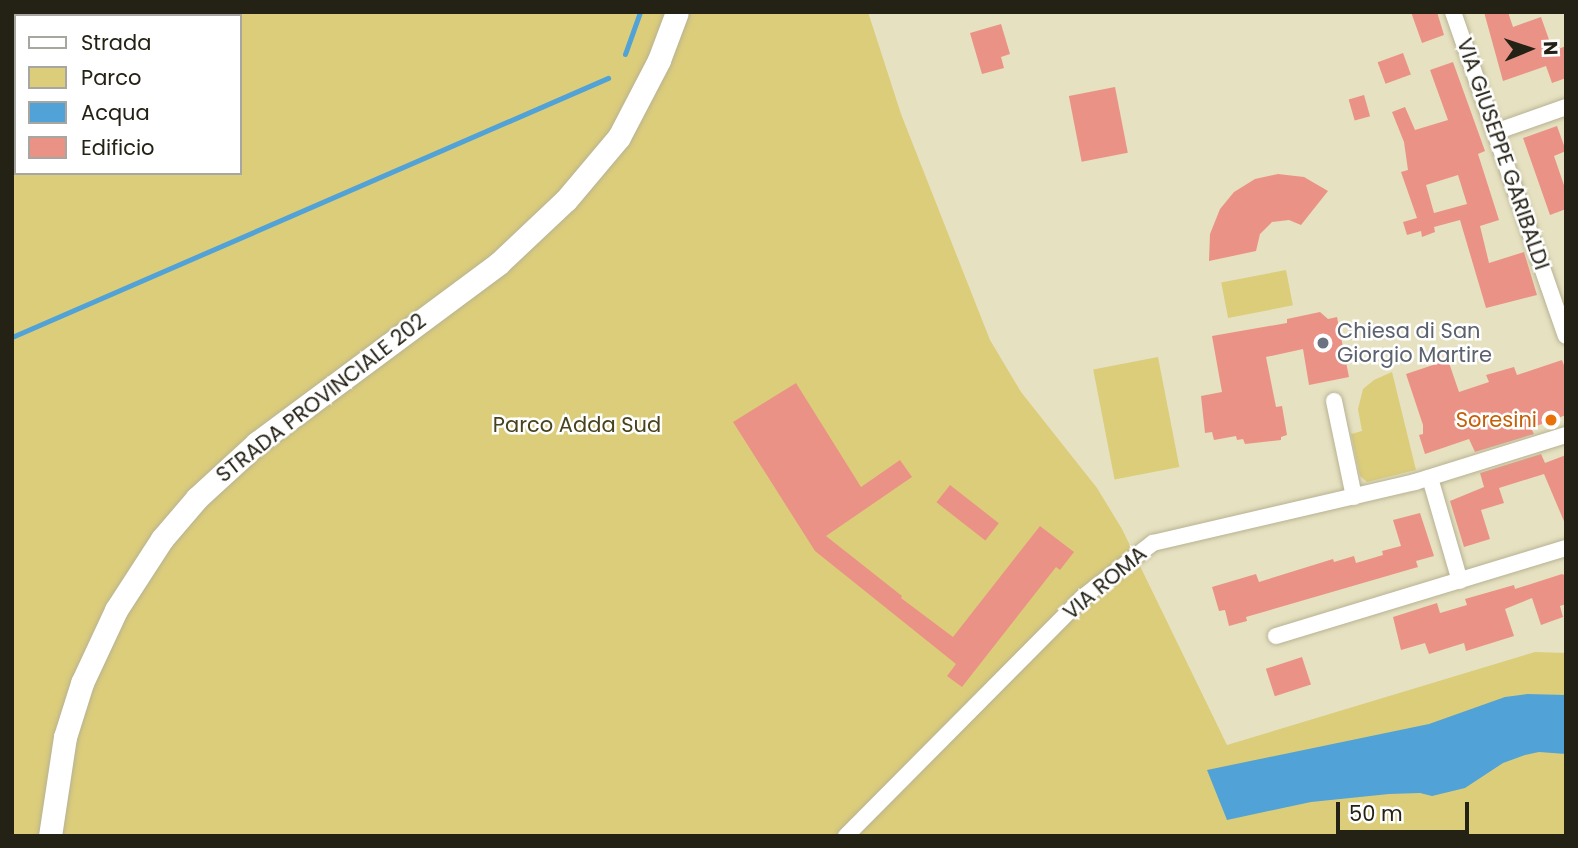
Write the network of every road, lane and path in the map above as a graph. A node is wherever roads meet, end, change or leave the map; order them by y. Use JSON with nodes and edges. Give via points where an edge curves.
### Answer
{"nodes":[{"id":1,"x":677,"y":12,"type":"edge"},
{"id":2,"x":1453,"y":12,"type":"edge"},
{"id":3,"x":1566,"y":107,"type":"edge"},
{"id":4,"x":1495,"y":132,"type":"junction"},
{"id":5,"x":1566,"y":336,"type":"edge"},
{"id":6,"x":1334,"y":401,"type":"dead end"},
{"id":7,"x":1566,"y":435,"type":"edge"},
{"id":8,"x":1430,"y":478,"type":"junction"},
{"id":9,"x":1354,"y":497,"type":"junction"},
{"id":10,"x":1566,"y":548,"type":"edge"},
{"id":11,"x":1460,"y":581,"type":"junction"},
{"id":12,"x":1276,"y":636,"type":"dead end"},
{"id":13,"x":847,"y":835,"type":"edge"},
{"id":14,"x":50,"y":836,"type":"edge"}],
"edges":[{"from":1,"to":14,"type":"street","name":"STRADA PROVINCIALE 202","via":[[659,60],[619,137],[566,200],[498,264],[257,443],[197,498],[162,539],[116,610],[82,683],[65,737]]},
{"from":2,"to":4,"type":"street","name":"VIA GIUSEPPE GARIBALDI"},
{"from":3,"to":4,"type":"street"},
{"from":4,"to":5,"type":"street","name":"VIA GIUSEPPE GARIBALDI"},
{"from":6,"to":9,"type":"street"},
{"from":7,"to":8,"type":"street","name":"VIA ROMA"},
{"from":8,"to":9,"type":"street","name":"VIA ROMA"},
{"from":8,"to":11,"type":"street"},
{"from":9,"to":13,"type":"street","name":"VIA ROMA","via":[[1167,538],[1139,551],[1082,598]]},
{"from":10,"to":11,"type":"street"},
{"from":11,"to":12,"type":"street"}]}
